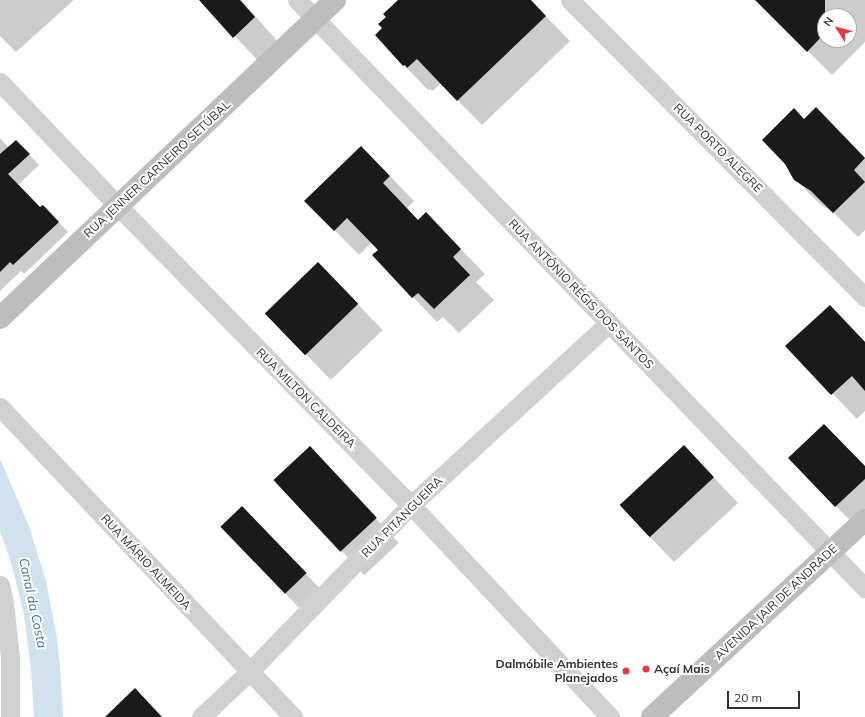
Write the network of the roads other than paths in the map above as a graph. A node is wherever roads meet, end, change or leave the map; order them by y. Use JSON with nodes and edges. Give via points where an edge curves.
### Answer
{"nodes":[{"id":1,"x":297,"y":0,"type":"edge"},
{"id":2,"x":336,"y":0,"type":"edge"},
{"id":3,"x":570,"y":0,"type":"edge"},
{"id":4,"x":315,"y":19,"type":"junction"},
{"id":5,"x":0,"y":82,"type":"edge"},
{"id":6,"x":118,"y":206,"type":"junction"},
{"id":7,"x":865,"y":297,"type":"edge"},
{"id":8,"x":0,"y":318,"type":"edge"},
{"id":9,"x":608,"y":323,"type":"junction"},
{"id":10,"x":0,"y":407,"type":"edge"},
{"id":11,"x":411,"y":505,"type":"junction"},
{"id":12,"x":865,"y":520,"type":"edge"},
{"id":13,"x":829,"y":552,"type":"junction"},
{"id":14,"x":0,"y":585,"type":"edge"},
{"id":15,"x":865,"y":588,"type":"edge"},
{"id":16,"x":249,"y":672,"type":"junction"},
{"id":17,"x":10,"y":717,"type":"edge"},
{"id":18,"x":201,"y":717,"type":"edge"},
{"id":19,"x":293,"y":717,"type":"edge"},
{"id":20,"x":610,"y":717,"type":"edge"},
{"id":21,"x":652,"y":717,"type":"edge"}],
"edges":[{"from":1,"to":4,"type":"street","name":"RUA ANTÔNIO RÉGIS DOS SANTOS"},
{"from":2,"to":4,"type":"street","name":"RUA JENNER CARNEIRO SETÚBAL"},
{"from":3,"to":7,"type":"street","name":"RUA PORTO ALEGRE"},
{"from":4,"to":6,"type":"street","name":"RUA JENNER CARNEIRO SETÚBAL"},
{"from":4,"to":9,"type":"street","name":"RUA ANTÔNIO RÉGIS DOS SANTOS"},
{"from":5,"to":6,"type":"street","name":"RUA MILTON CALDEIRA"},
{"from":6,"to":8,"type":"street","name":"RUA JENNER CARNEIRO SETÚBAL"},
{"from":6,"to":11,"type":"street","name":"RUA MILTON CALDEIRA"},
{"from":9,"to":11,"type":"street","name":"RUA PITANGUEIRA"},
{"from":9,"to":13,"type":"street","name":"RUA ANTÔNIO RÉGIS DOS SANTOS"},
{"from":10,"to":16,"type":"street","name":"RUA MÁRIO ALMEIDA"},
{"from":11,"to":16,"type":"street","name":"RUA PITANGUEIRA"},
{"from":11,"to":20,"type":"street","name":"RUA MILTON CALDEIRA"},
{"from":12,"to":13,"type":"street","name":"AVENIDA JAIR DE ANDRADE"},
{"from":13,"to":15,"type":"street","name":"RUA ANTÔNIO RÉGIS DOS SANTOS"},
{"from":13,"to":21,"type":"street","name":"AVENIDA JAIR DE ANDRADE"},
{"from":14,"to":17,"type":"street","via":[[10,658]]},
{"from":16,"to":18,"type":"street","name":"RUA PITANGUEIRA"},
{"from":16,"to":19,"type":"street","name":"RUA MÁRIO ALMEIDA"}]}
